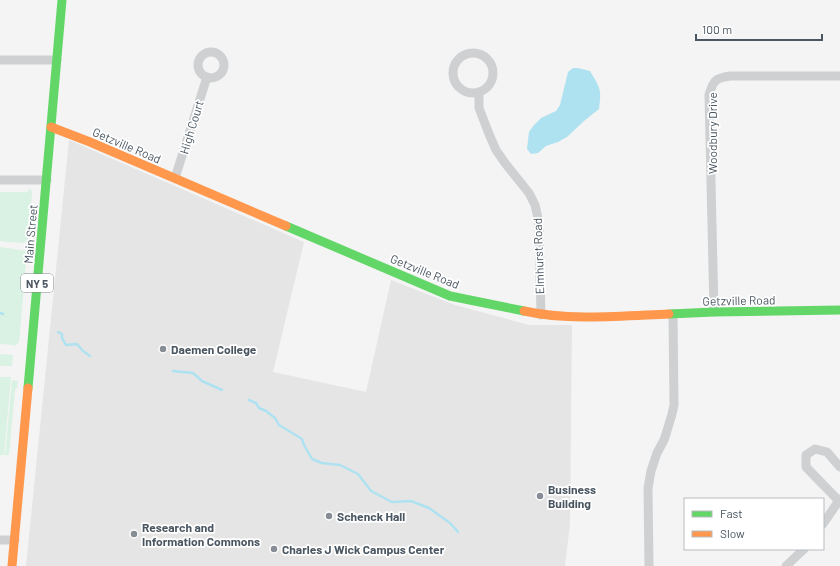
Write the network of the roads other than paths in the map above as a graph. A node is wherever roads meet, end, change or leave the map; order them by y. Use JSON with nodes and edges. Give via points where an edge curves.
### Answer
{"nodes":[{"id":1,"x":62,"y":0,"type":"edge"},
{"id":2,"x":0,"y":60,"type":"edge"},
{"id":3,"x":57,"y":60,"type":"junction"},
{"id":4,"x":207,"y":76,"type":"dead end"},
{"id":5,"x":840,"y":76,"type":"edge"},
{"id":6,"x":479,"y":92,"type":"junction"},
{"id":7,"x":51,"y":127,"type":"junction"},
{"id":8,"x":175,"y":178,"type":"junction"},
{"id":9,"x":0,"y":180,"type":"edge"},
{"id":10,"x":47,"y":180,"type":"junction"},
{"id":11,"x":840,"y":310,"type":"edge"},
{"id":12,"x":714,"y":312,"type":"junction"},
{"id":13,"x":673,"y":314,"type":"junction"},
{"id":14,"x":541,"y":315,"type":"junction"},
{"id":15,"x":840,"y":467,"type":"edge"},
{"id":16,"x":839,"y":500,"type":"edge"},
{"id":17,"x":824,"y":522,"type":"edge"},
{"id":18,"x":0,"y":540,"type":"edge"},
{"id":19,"x":14,"y":540,"type":"junction"},
{"id":20,"x":803,"y":550,"type":"edge"},
{"id":21,"x":12,"y":566,"type":"edge"},
{"id":22,"x":649,"y":566,"type":"edge"},
{"id":23,"x":786,"y":566,"type":"edge"}],
"edges":[{"from":1,"to":3,"type":"street","name":"Main Street","number":"NY 5"},
{"from":2,"to":3,"type":"street"},
{"from":3,"to":7,"type":"street","name":"Main Street","number":"NY 5"},
{"from":4,"to":8,"type":"street","name":"High Court"},
{"from":5,"to":12,"type":"street","name":"Woodbury Drive","via":[[730,76],[720,78],[712,86],[709,95]]},
{"from":6,"to":6,"type":"street","via":[[485,89],[493,78],[492,65],[482,55],[469,53],[458,60],[454,78],[461,89]]},
{"from":6,"to":14,"type":"street","name":"Elmhurst Road","via":[[479,108],[496,150],[529,193],[535,205],[539,229]]},
{"from":7,"to":8,"type":"street","name":"Getzville Road"},
{"from":7,"to":10,"type":"street","name":"Main Street","number":"NY 5"},
{"from":8,"to":14,"type":"street","name":"Getzville Road","via":[[450,296]]},
{"from":9,"to":10,"type":"street"},
{"from":10,"to":19,"type":"street","name":"Main Street","number":"NY 5"},
{"from":11,"to":12,"type":"street","name":"Getzville Road"},
{"from":12,"to":13,"type":"street","name":"Getzville Road"},
{"from":13,"to":14,"type":"street","name":"Getzville Road","via":[[596,317]]},
{"from":13,"to":22,"type":"street","via":[[674,405],[664,440],[651,471],[648,488]]},
{"from":15,"to":16,"type":"street","via":[[827,452],[815,449],[806,455],[806,467]]},
{"from":16,"to":17,"type":"street"},
{"from":18,"to":19,"type":"street"},
{"from":19,"to":21,"type":"street","name":"Main Street","number":"NY 5"},
{"from":20,"to":23,"type":"street"}]}
